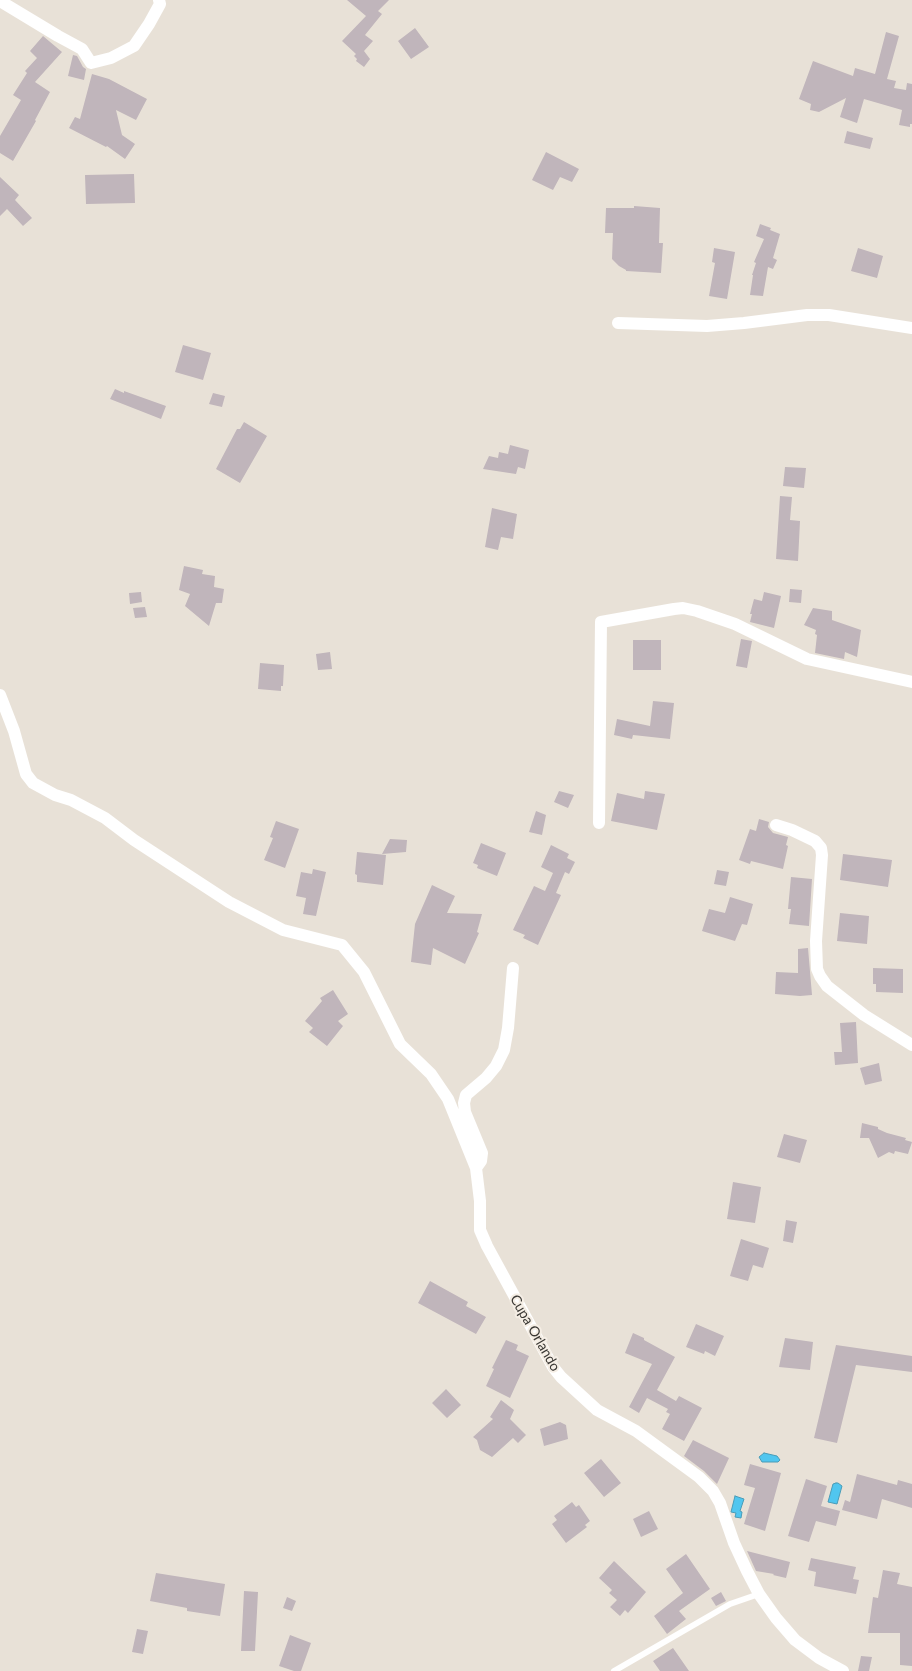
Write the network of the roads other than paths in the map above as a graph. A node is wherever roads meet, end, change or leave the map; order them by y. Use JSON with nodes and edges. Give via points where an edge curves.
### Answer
{"nodes":[{"id":1,"x":159,"y":0,"type":"edge"},
{"id":2,"x":0,"y":1,"type":"edge"},
{"id":3,"x":618,"y":323,"type":"dead end"},
{"id":4,"x":912,"y":328,"type":"edge"},
{"id":5,"x":912,"y":682,"type":"edge"},
{"id":6,"x":0,"y":695,"type":"edge"},
{"id":7,"x":599,"y":823,"type":"dead end"},
{"id":8,"x":776,"y":825,"type":"dead end"},
{"id":9,"x":513,"y":968,"type":"dead end"},
{"id":10,"x":912,"y":1045,"type":"edge"},
{"id":11,"x":476,"y":1168,"type":"junction"},
{"id":12,"x":759,"y":1594,"type":"junction"},
{"id":13,"x":614,"y":1671,"type":"edge"},
{"id":14,"x":843,"y":1671,"type":"edge"}],
"edges":[{"from":1,"to":2,"type":"street","via":[[160,4],[134,46],[111,58],[91,63],[82,49]]},
{"from":3,"to":4,"type":"street","via":[[708,326],[829,315]]},
{"from":5,"to":7,"type":"street","via":[[807,659],[735,624],[683,608],[601,622]]},
{"from":6,"to":11,"type":"street","name":"Cupa Orlando","via":[[26,774],[33,783],[105,818],[229,902],[283,930],[342,946],[364,972],[400,1044],[442,1088]]},
{"from":8,"to":10,"type":"street","via":[[815,841],[821,848],[816,941],[820,976],[827,986],[864,1015]]},
{"from":9,"to":11,"type":"street","via":[[504,1050],[496,1066],[466,1095],[464,1103],[482,1153]]},
{"from":11,"to":12,"type":"street","name":"Cupa Orlando","via":[[480,1230],[553,1367],[597,1410],[636,1431],[714,1491]]},
{"from":12,"to":13,"type":"lane","via":[[730,1604]]},
{"from":12,"to":14,"type":"street","name":"Cupa Orlando","via":[[795,1640]]}]}
